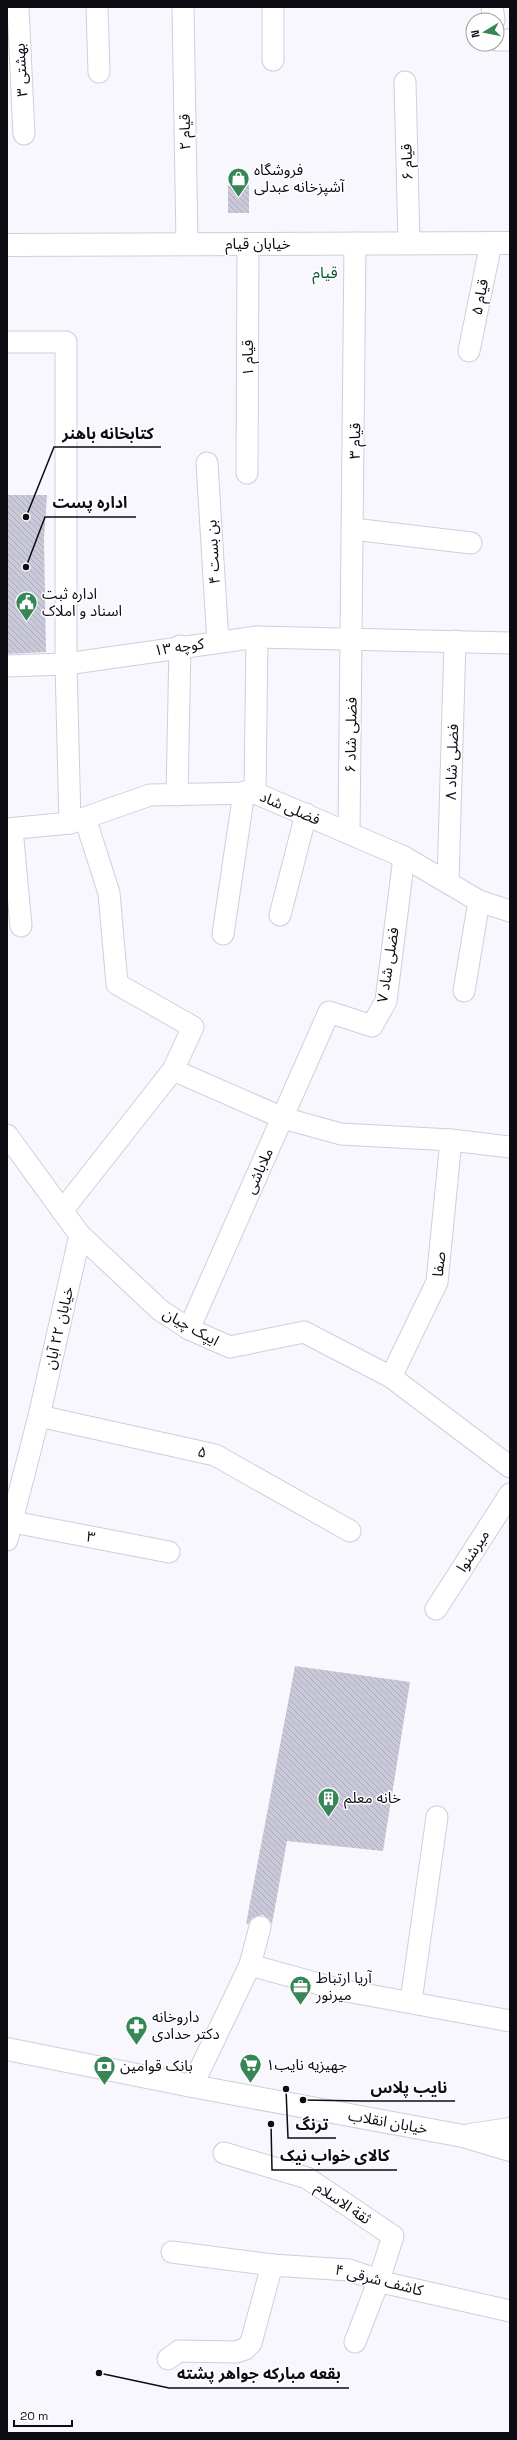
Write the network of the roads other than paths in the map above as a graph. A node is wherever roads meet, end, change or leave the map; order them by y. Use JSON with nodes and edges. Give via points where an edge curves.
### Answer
{"nodes":[{"id":1,"x":18,"y":7,"type":"edge"},
{"id":2,"x":97,"y":7,"type":"edge"},
{"id":3,"x":273,"y":7,"type":"edge"},
{"id":4,"x":183,"y":13,"type":"edge"},
{"id":5,"x":273,"y":60,"type":"dead end"},
{"id":6,"x":98,"y":72,"type":"dead end"},
{"id":7,"x":405,"y":82,"type":"dead end"},
{"id":8,"x":24,"y":134,"type":"dead end"},
{"id":9,"x":355,"y":243,"type":"junction"},
{"id":10,"x":409,"y":243,"type":"junction"},
{"id":11,"x":500,"y":243,"type":"edge"},
{"id":12,"x":187,"y":244,"type":"junction"},
{"id":13,"x":248,"y":244,"type":"junction"},
{"id":14,"x":7,"y":245,"type":"edge"},
{"id":15,"x":7,"y":342,"type":"edge"},
{"id":16,"x":469,"y":351,"type":"dead end"},
{"id":17,"x":208,"y":463,"type":"dead end"},
{"id":18,"x":247,"y":473,"type":"dead end"},
{"id":19,"x":354,"y":529,"type":"junction"},
{"id":20,"x":471,"y":543,"type":"dead end"},
{"id":21,"x":258,"y":637,"type":"junction"},
{"id":22,"x":352,"y":638,"type":"junction"},
{"id":23,"x":455,"y":641,"type":"junction"},
{"id":24,"x":218,"y":642,"type":"junction"},
{"id":25,"x":510,"y":643,"type":"edge"},
{"id":26,"x":180,"y":646,"type":"junction"},
{"id":27,"x":66,"y":664,"type":"junction"},
{"id":28,"x":7,"y":666,"type":"edge"},
{"id":29,"x":249,"y":792,"type":"junction"},
{"id":30,"x":177,"y":795,"type":"junction"},
{"id":31,"x":306,"y":814,"type":"junction"},
{"id":32,"x":77,"y":820,"type":"junction"},
{"id":33,"x":10,"y":829,"type":"edge"},
{"id":34,"x":349,"y":832,"type":"junction"},
{"id":35,"x":404,"y":856,"type":"junction"},
{"id":36,"x":448,"y":882,"type":"junction"},
{"id":37,"x":479,"y":901,"type":"junction"},
{"id":38,"x":510,"y":911,"type":"edge"},
{"id":39,"x":280,"y":915,"type":"dead end"},
{"id":40,"x":21,"y":926,"type":"dead end"},
{"id":41,"x":223,"y":934,"type":"dead end"},
{"id":42,"x":464,"y":991,"type":"dead end"},
{"id":43,"x":328,"y":1012,"type":"joint"},
{"id":44,"x":173,"y":1070,"type":"junction"},
{"id":45,"x":282,"y":1118,"type":"junction"},
{"id":46,"x":7,"y":1135,"type":"edge"},
{"id":47,"x":451,"y":1140,"type":"junction"},
{"id":48,"x":510,"y":1147,"type":"edge"},
{"id":49,"x":62,"y":1211,"type":"junction"},
{"id":50,"x":80,"y":1235,"type":"junction"},
{"id":51,"x":189,"y":1329,"type":"junction"},
{"id":52,"x":391,"y":1378,"type":"junction"},
{"id":53,"x":39,"y":1416,"type":"junction"},
{"id":54,"x":510,"y":1467,"type":"edge"},
{"id":55,"x":510,"y":1494,"type":"edge"},
{"id":56,"x":10,"y":1531,"type":"edge"},
{"id":57,"x":350,"y":1531,"type":"dead end"},
{"id":58,"x":169,"y":1552,"type":"dead end"},
{"id":59,"x":436,"y":1609,"type":"dead end"},
{"id":60,"x":437,"y":1817,"type":"dead end"},
{"id":61,"x":260,"y":1927,"type":"dead end"},
{"id":62,"x":250,"y":1965,"type":"junction"},
{"id":63,"x":411,"y":2001,"type":"junction"},
{"id":64,"x":510,"y":2021,"type":"edge"},
{"id":65,"x":7,"y":2049,"type":"edge"},
{"id":66,"x":192,"y":2086,"type":"junction"},
{"id":67,"x":510,"y":2129,"type":"edge"},
{"id":68,"x":463,"y":2136,"type":"junction"},
{"id":69,"x":510,"y":2150,"type":"edge"},
{"id":70,"x":224,"y":2153,"type":"dead end"},
{"id":71,"x":172,"y":2252,"type":"dead end"},
{"id":72,"x":272,"y":2265,"type":"junction"},
{"id":73,"x":379,"y":2280,"type":"junction"},
{"id":74,"x":510,"y":2311,"type":"edge"},
{"id":75,"x":354,"y":2342,"type":"dead end"},
{"id":76,"x":168,"y":2359,"type":"dead end"}],
"edges":[{"from":1,"to":8,"type":"street","name":"بهشتی ۳"},
{"from":2,"to":6,"type":"street"},
{"from":3,"to":5,"type":"street"},
{"from":4,"to":12,"type":"street","name":"قیام ۲"},
{"from":7,"to":10,"type":"street","name":"قیام ۶"},
{"from":9,"to":10,"type":"main road","name":"خیابان قیام"},
{"from":9,"to":13,"type":"main road","name":"خیابان قیام"},
{"from":9,"to":19,"type":"street","name":"قیام ۳"},
{"from":10,"to":11,"type":"main road","name":"خیابان قیام"},
{"from":11,"to":16,"type":"street","name":"قیام ۵"},
{"from":12,"to":13,"type":"main road","name":"خیابان قیام"},
{"from":12,"to":14,"type":"main road","name":"خیابان قیام"},
{"from":13,"to":18,"type":"street","name":"قیام ۱"},
{"from":15,"to":27,"type":"street","via":[[66,342]]},
{"from":17,"to":24,"type":"street","name":"بن بست ۴"},
{"from":19,"to":20,"type":"street"},
{"from":19,"to":22,"type":"street","name":"قیام ۳"},
{"from":21,"to":22,"type":"street","name":"کوچه ۱۳"},
{"from":21,"to":24,"type":"street","name":"کوچه ۱۳"},
{"from":21,"to":29,"type":"street"},
{"from":22,"to":23,"type":"street","name":"کوچه ۱۳"},
{"from":22,"to":34,"type":"street","name":"فضلی شاد ۶"},
{"from":23,"to":25,"type":"street","name":"کوچه ۱۳"},
{"from":23,"to":36,"type":"street","name":"فضلی شاد ۸"},
{"from":24,"to":26,"type":"street","name":"کوچه ۱۳"},
{"from":26,"to":27,"type":"street","name":"کوچه ۱۳"},
{"from":26,"to":30,"type":"street"},
{"from":27,"to":28,"type":"street","name":"کوچه ۱۳"},
{"from":27,"to":32,"type":"street"},
{"from":29,"to":30,"type":"street","name":"فضلی شاد"},
{"from":29,"to":31,"type":"street","name":"فضلی شاد"},
{"from":29,"to":41,"type":"street"},
{"from":30,"to":32,"type":"street","name":"فضلی شاد","via":[[150,795]]},
{"from":31,"to":34,"type":"street","name":"فضلی شاد"},
{"from":31,"to":39,"type":"street"},
{"from":32,"to":33,"type":"street","name":"فضلی شاد"},
{"from":32,"to":44,"type":"street","via":[[109,893],[117,984],[193,1027]]},
{"from":33,"to":40,"type":"street"},
{"from":34,"to":35,"type":"street","name":"فضلی شاد"},
{"from":35,"to":36,"type":"street","name":"فضلی شاد"},
{"from":35,"to":43,"type":"street","name":"فضلی شاد ۷","via":[[386,1001],[372,1026]]},
{"from":36,"to":37,"type":"street","name":"فضلی شاد"},
{"from":37,"to":38,"type":"street","name":"فضلی شاد"},
{"from":37,"to":42,"type":"street"},
{"from":43,"to":45,"type":"street","name":"ملاباشی"},
{"from":44,"to":45,"type":"street"},
{"from":44,"to":49,"type":"street"},
{"from":45,"to":47,"type":"street","via":[[341,1134]]},
{"from":45,"to":51,"type":"street","name":"ملاباشی"},
{"from":46,"to":49,"type":"street"},
{"from":47,"to":48,"type":"street"},
{"from":47,"to":52,"type":"street","name":"صفا","via":[[437,1282]]},
{"from":49,"to":50,"type":"street"},
{"from":50,"to":51,"type":"street","name":"ایپک چیان","via":[[160,1310]]},
{"from":50,"to":53,"type":"street","name":"خیابان ۲۲ آبان"},
{"from":51,"to":52,"type":"street","name":"ایپک چیان","via":[[230,1347],[304,1332]]},
{"from":52,"to":54,"type":"street","name":"ایپک چیان"},
{"from":53,"to":56,"type":"street","name":"خیابان ۲۲ آبان"},
{"from":53,"to":57,"type":"street","name":"۵","via":[[215,1455]]},
{"from":55,"to":59,"type":"street","name":"میرشنوا"},
{"from":56,"to":58,"type":"street","name":"۳"},
{"from":60,"to":63,"type":"street"},
{"from":61,"to":62,"type":"street"},
{"from":62,"to":63,"type":"street","via":[[342,1990]]},
{"from":62,"to":66,"type":"street"},
{"from":63,"to":64,"type":"street"},
{"from":65,"to":66,"type":"main road","name":"خیابان انقلاب"},
{"from":66,"to":68,"type":"main road","name":"خیابان انقلاب"},
{"from":67,"to":68,"type":"main road"},
{"from":68,"to":69,"type":"main road"},
{"from":70,"to":73,"type":"street","name":"ثقة‌ الاسلام","via":[[307,2178],[393,2236]]},
{"from":71,"to":72,"type":"street","name":"کاشف شرقی ۴"},
{"from":72,"to":73,"type":"street","name":"کاشف شرقی ۴","via":[[349,2270]]},
{"from":72,"to":76,"type":"street","via":[[250,2343],[245,2349],[236,2352],[179,2351]]},
{"from":73,"to":74,"type":"street","name":"کاشف شرقی ۴"},
{"from":73,"to":75,"type":"street"}]}
